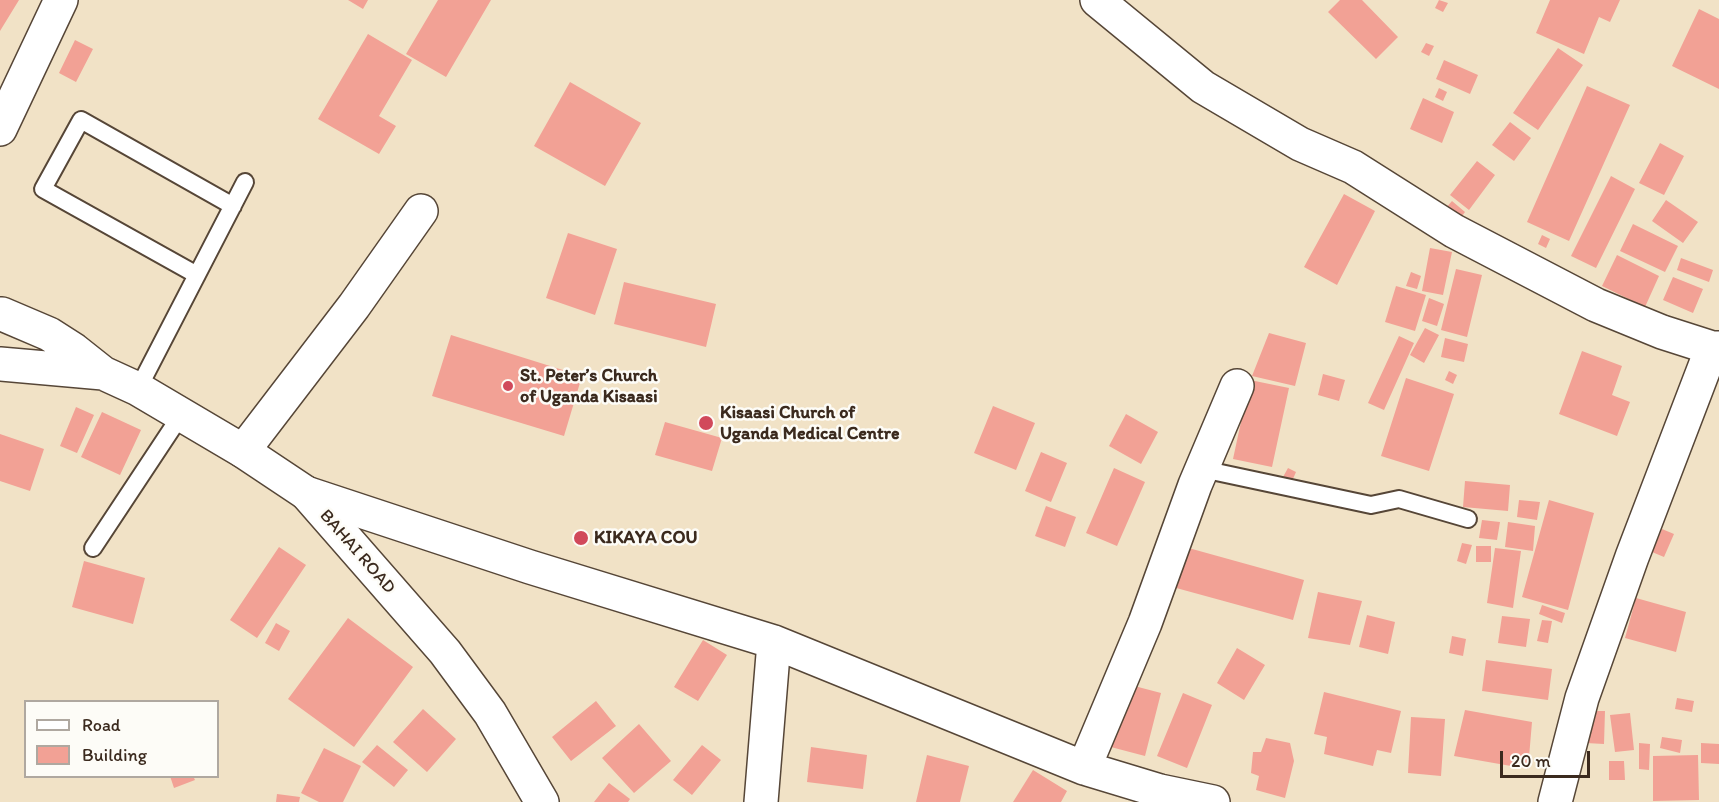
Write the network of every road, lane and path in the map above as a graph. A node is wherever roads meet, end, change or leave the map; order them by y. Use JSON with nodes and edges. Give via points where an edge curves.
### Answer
{"nodes":[{"id":1,"x":61,"y":0,"type":"edge"},
{"id":2,"x":1104,"y":1,"type":"edge"},
{"id":3,"x":0,"y":129,"type":"edge"},
{"id":4,"x":245,"y":182,"type":"dead end"},
{"id":5,"x":233,"y":206,"type":"junction"},
{"id":6,"x":421,"y":211,"type":"dead end"},
{"id":7,"x":197,"y":275,"type":"junction"},
{"id":8,"x":1,"y":320,"type":"edge"},
{"id":9,"x":1715,"y":348,"type":"edge"},
{"id":10,"x":0,"y":364,"type":"edge"},
{"id":11,"x":103,"y":373,"type":"junction"},
{"id":12,"x":1237,"y":386,"type":"dead end"},
{"id":13,"x":138,"y":389,"type":"junction"},
{"id":14,"x":181,"y":415,"type":"junction"},
{"id":15,"x":243,"y":451,"type":"junction"},
{"id":16,"x":1202,"y":469,"type":"junction"},
{"id":17,"x":306,"y":494,"type":"junction"},
{"id":18,"x":1468,"y":519,"type":"dead end"},
{"id":19,"x":93,"y":548,"type":"dead end"},
{"id":20,"x":774,"y":642,"type":"junction"},
{"id":21,"x":1084,"y":768,"type":"junction"},
{"id":22,"x":543,"y":802,"type":"edge"},
{"id":23,"x":761,"y":802,"type":"edge"},
{"id":24,"x":1213,"y":802,"type":"edge"},
{"id":25,"x":1554,"y":802,"type":"edge"}],
"edges":[{"from":1,"to":3,"type":"street"},
{"from":2,"to":9,"type":"street","via":[[1203,87],[1300,144],[1353,167],[1454,231],[1596,305]]},
{"from":4,"to":5,"type":"lane"},
{"from":5,"to":7,"type":"lane"},
{"from":5,"to":7,"type":"lane","via":[[81,120],[43,189]]},
{"from":6,"to":15,"type":"street"},
{"from":7,"to":13,"type":"lane"},
{"from":8,"to":11,"type":"street","name":"BAHAI ROAD","via":[[49,334]]},
{"from":9,"to":25,"type":"street","via":[[1632,557],[1582,698]]},
{"from":10,"to":11,"type":"street","name":"BAHAI ROAD"},
{"from":11,"to":13,"type":"street","name":"BAHAI ROAD"},
{"from":12,"to":16,"type":"street"},
{"from":13,"to":14,"type":"street","name":"BAHAI ROAD"},
{"from":14,"to":15,"type":"street","name":"BAHAI ROAD"},
{"from":14,"to":19,"type":"lane"},
{"from":15,"to":17,"type":"street","name":"BAHAI ROAD"},
{"from":16,"to":18,"type":"lane","via":[[1371,505],[1399,499]]},
{"from":16,"to":21,"type":"street","via":[[1145,623]]},
{"from":17,"to":20,"type":"street"},
{"from":17,"to":22,"type":"street","name":"BAHAI ROAD","via":[[445,652],[490,713]]},
{"from":20,"to":21,"type":"street"},
{"from":20,"to":23,"type":"street"},
{"from":21,"to":24,"type":"street"}]}
